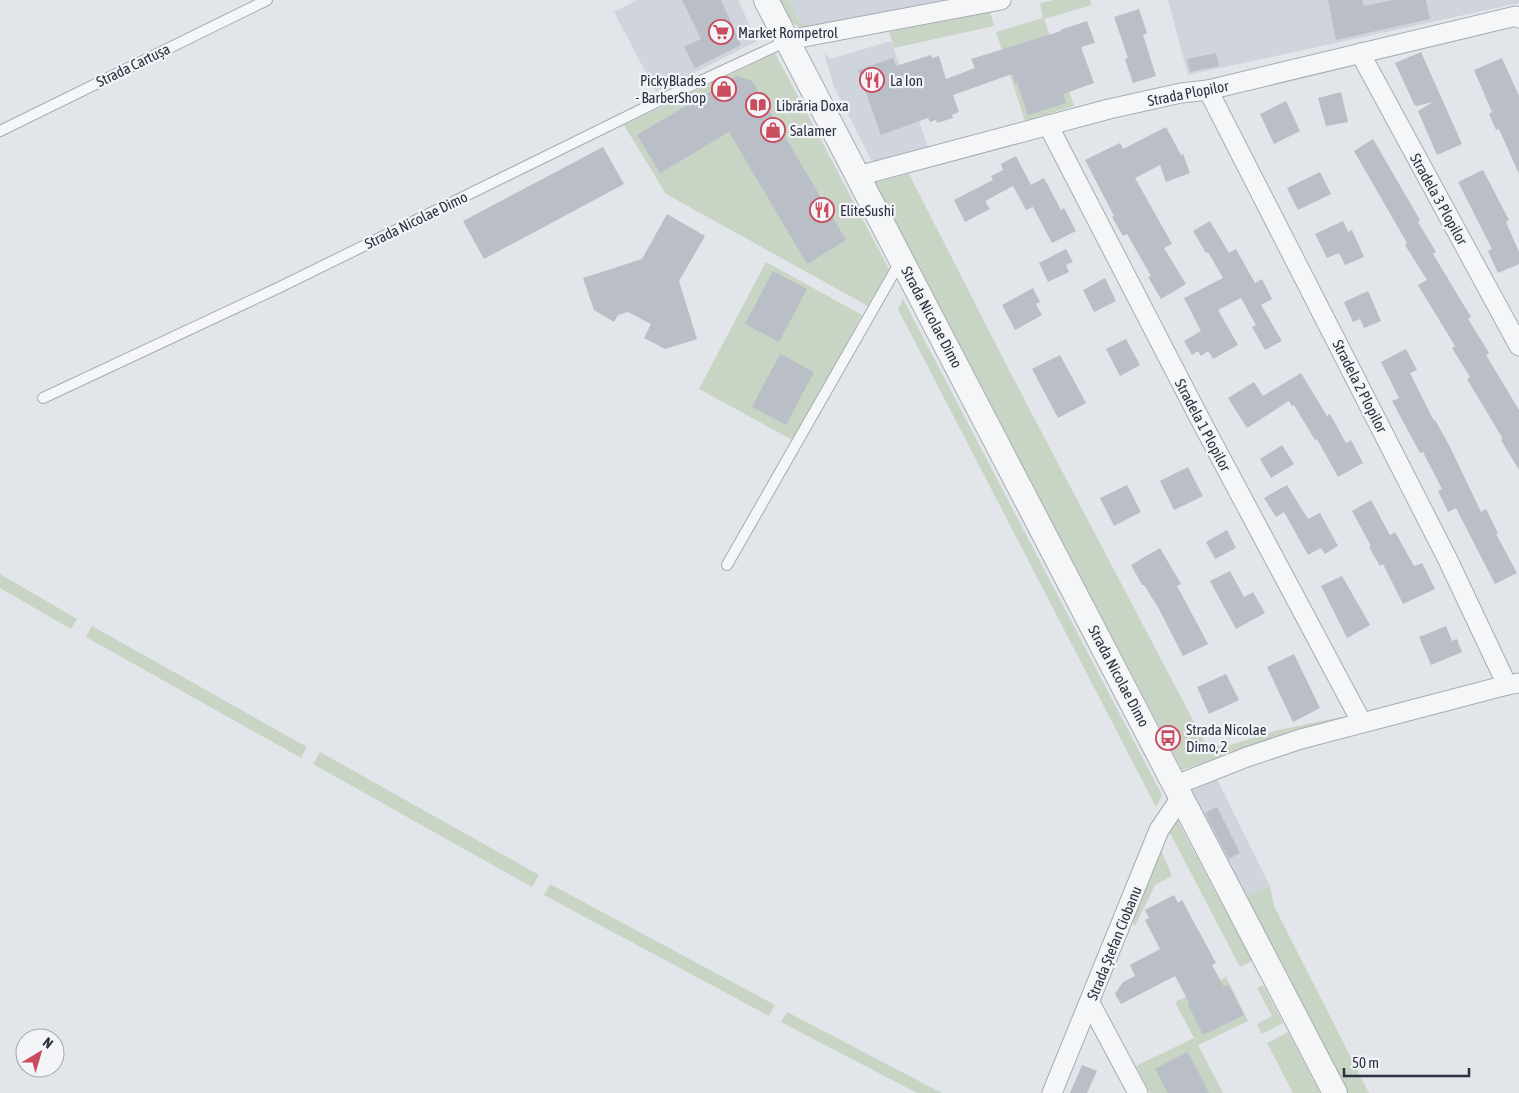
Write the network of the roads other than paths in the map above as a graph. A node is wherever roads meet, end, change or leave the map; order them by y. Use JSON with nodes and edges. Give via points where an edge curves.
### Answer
{"nodes":[{"id":1,"x":267,"y":0,"type":"edge"},
{"id":2,"x":766,"y":0,"type":"edge"},
{"id":3,"x":1001,"y":0,"type":"edge"},
{"id":4,"x":1519,"y":18,"type":"edge"},
{"id":5,"x":788,"y":40,"type":"junction"},
{"id":6,"x":1360,"y":53,"type":"junction"},
{"id":7,"x":1208,"y":90,"type":"junction"},
{"id":8,"x":1048,"y":125,"type":"junction"},
{"id":9,"x":0,"y":131,"type":"edge"},
{"id":10,"x":858,"y":176,"type":"junction"},
{"id":11,"x":902,"y":259,"type":"junction"},
{"id":12,"x":1519,"y":346,"type":"edge"},
{"id":13,"x":42,"y":398,"type":"dead end"},
{"id":14,"x":727,"y":564,"type":"dead end"},
{"id":15,"x":1513,"y":684,"type":"edge"},
{"id":16,"x":1362,"y":723,"type":"junction"},
{"id":17,"x":1179,"y":791,"type":"junction"},
{"id":18,"x":1090,"y":1003,"type":"junction"},
{"id":19,"x":1052,"y":1093,"type":"edge"},
{"id":20,"x":1138,"y":1093,"type":"edge"},
{"id":21,"x":1335,"y":1093,"type":"edge"}],
"edges":[{"from":1,"to":9,"type":"lane","name":"Strada Cartușa"},
{"from":2,"to":5,"type":"street","name":"Strada Nicolae Dimo"},
{"from":3,"to":5,"type":"street"},
{"from":4,"to":6,"type":"street","name":"Strada Plopilor","via":[[1516,16]]},
{"from":5,"to":10,"type":"street","name":"Strada Nicolae Dimo"},
{"from":5,"to":13,"type":"lane","name":"Strada Nicolae Dimo","via":[[278,288]]},
{"from":6,"to":7,"type":"street","name":"Strada Plopilor"},
{"from":6,"to":12,"type":"street","name":"Stradela 3 Plopilor"},
{"from":7,"to":8,"type":"street","name":"Strada Plopilor","via":[[1163,97]]},
{"from":7,"to":15,"type":"street","name":"Stradela 2 Plopilor"},
{"from":8,"to":10,"type":"street","name":"Strada Plopilor"},
{"from":8,"to":16,"type":"street","name":"Stradela 1 Plopilor"},
{"from":10,"to":11,"type":"street","name":"Strada Nicolae Dimo"},
{"from":11,"to":14,"type":"lane","name":"Strada Nicolae Dimo"},
{"from":11,"to":17,"type":"street","name":"Strada Nicolae Dimo"},
{"from":15,"to":16,"type":"street"},
{"from":16,"to":17,"type":"street","via":[[1247,757]]},
{"from":17,"to":18,"type":"street","name":"Strada Ștefan Ciobanu","via":[[1159,830]]},
{"from":17,"to":21,"type":"street","name":"Strada Nicolae Dimo"},
{"from":18,"to":19,"type":"street","name":"Strada Ștefan Ciobanu"},
{"from":18,"to":20,"type":"street"}]}
